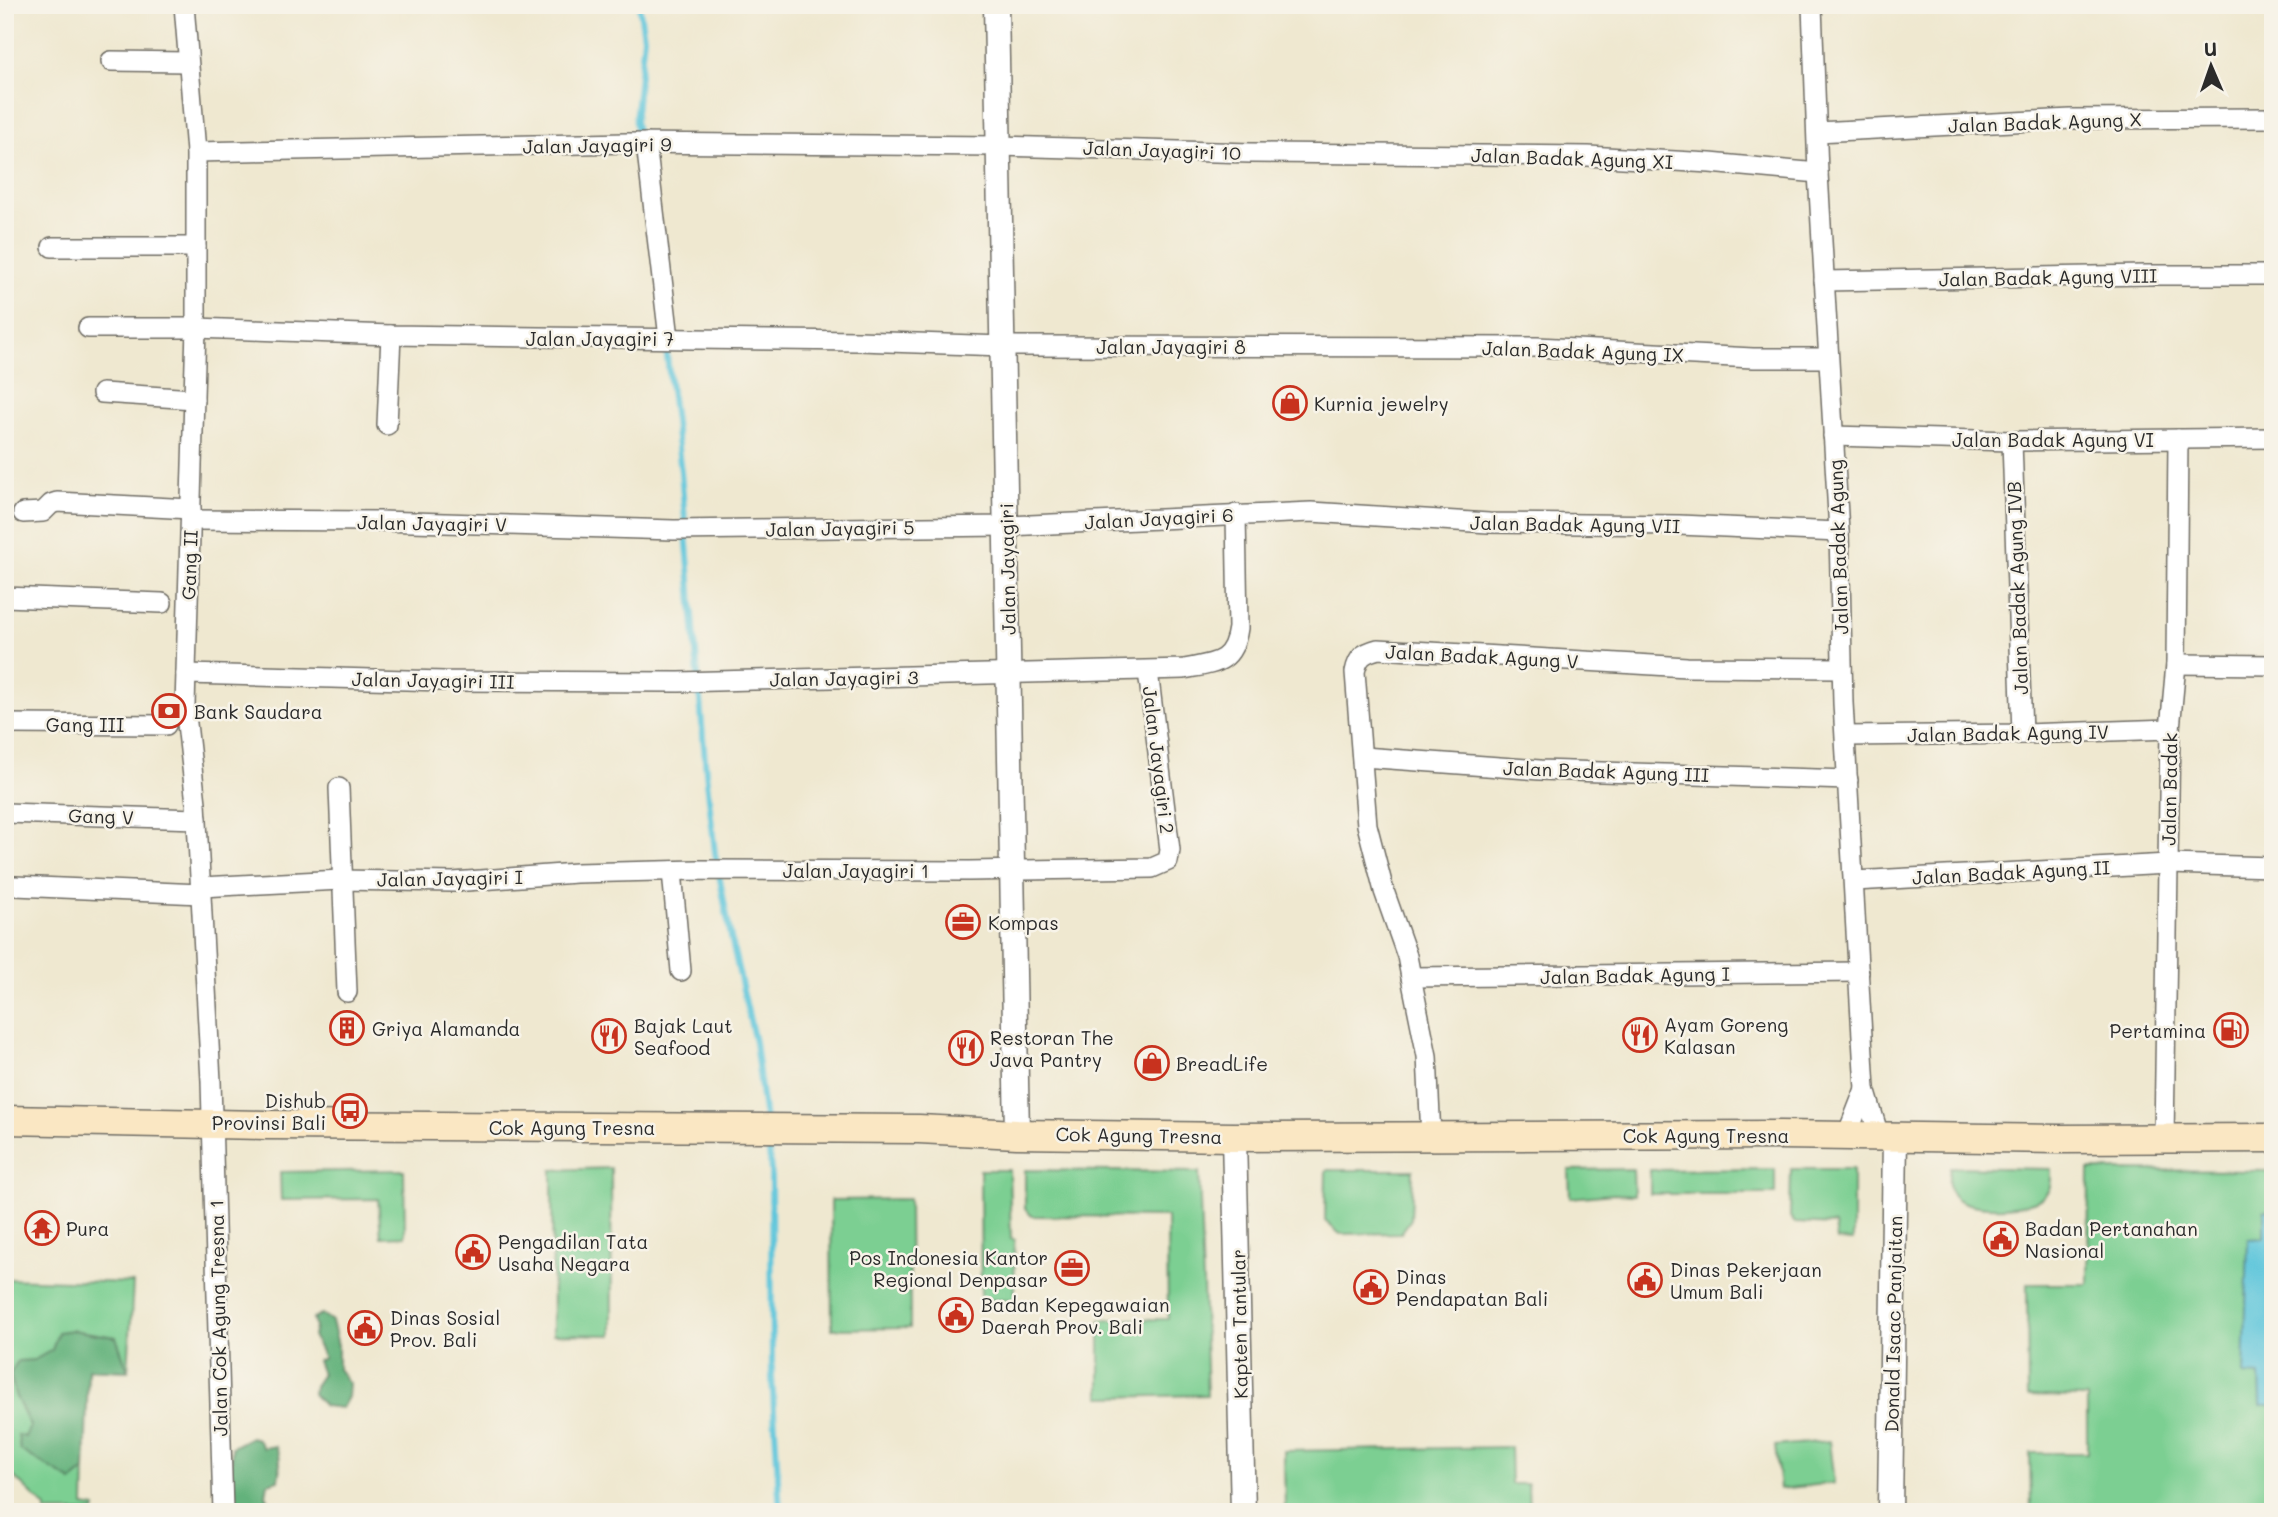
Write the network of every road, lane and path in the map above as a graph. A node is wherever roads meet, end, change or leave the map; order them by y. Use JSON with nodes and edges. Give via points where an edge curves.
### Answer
{"nodes":[{"id":1,"x":184,"y":5,"type":"edge"},
{"id":2,"x":996,"y":5,"type":"edge"},
{"id":3,"x":1812,"y":5,"type":"edge"},
{"id":4,"x":111,"y":61,"type":"dead end"},
{"id":5,"x":188,"y":62,"type":"junction"},
{"id":6,"x":2273,"y":118,"type":"edge"},
{"id":7,"x":1817,"y":132,"type":"junction"},
{"id":8,"x":640,"y":143,"type":"junction"},
{"id":9,"x":998,"y":146,"type":"junction"},
{"id":10,"x":196,"y":152,"type":"junction"},
{"id":11,"x":1325,"y":152,"type":"joint"},
{"id":12,"x":1818,"y":173,"type":"junction"},
{"id":13,"x":52,"y":247,"type":"dead end"},
{"id":14,"x":196,"y":247,"type":"junction"},
{"id":15,"x":2273,"y":275,"type":"edge"},
{"id":16,"x":1824,"y":281,"type":"junction"},
{"id":17,"x":88,"y":328,"type":"dead end"},
{"id":18,"x":196,"y":328,"type":"junction"},
{"id":19,"x":391,"y":335,"type":"junction"},
{"id":20,"x":668,"y":338,"type":"junction"},
{"id":21,"x":1003,"y":346,"type":"junction"},
{"id":22,"x":1338,"y":346,"type":"joint"},
{"id":23,"x":1827,"y":358,"type":"junction"},
{"id":24,"x":102,"y":393,"type":"dead end"},
{"id":25,"x":194,"y":399,"type":"junction"},
{"id":26,"x":387,"y":425,"type":"dead end"},
{"id":27,"x":1833,"y":436,"type":"junction"},
{"id":28,"x":2273,"y":438,"type":"edge"},
{"id":29,"x":2178,"y":439,"type":"junction"},
{"id":30,"x":2012,"y":441,"type":"junction"},
{"id":31,"x":1311,"y":512,"type":"joint"},
{"id":32,"x":23,"y":513,"type":"dead end"},
{"id":33,"x":191,"y":514,"type":"junction"},
{"id":34,"x":1236,"y":514,"type":"junction"},
{"id":35,"x":1006,"y":526,"type":"junction"},
{"id":36,"x":674,"y":530,"type":"joint"},
{"id":37,"x":1839,"y":533,"type":"junction"},
{"id":38,"x":5,"y":597,"type":"edge"},
{"id":39,"x":162,"y":603,"type":"dead end"},
{"id":40,"x":2176,"y":664,"type":"junction"},
{"id":41,"x":2273,"y":665,"type":"edge"},
{"id":42,"x":1842,"y":668,"type":"junction"},
{"id":43,"x":1148,"y":671,"type":"junction"},
{"id":44,"x":186,"y":674,"type":"junction"},
{"id":45,"x":1009,"y":675,"type":"junction"},
{"id":46,"x":679,"y":682,"type":"joint"},
{"id":47,"x":5,"y":724,"type":"edge"},
{"id":48,"x":166,"y":725,"type":"dead end"},
{"id":49,"x":2170,"y":729,"type":"junction"},
{"id":50,"x":2022,"y":734,"type":"junction"},
{"id":51,"x":1846,"y":736,"type":"junction"},
{"id":52,"x":1363,"y":757,"type":"junction"},
{"id":53,"x":1848,"y":780,"type":"junction"},
{"id":54,"x":339,"y":788,"type":"dead end"},
{"id":55,"x":5,"y":813,"type":"edge"},
{"id":56,"x":197,"y":819,"type":"junction"},
{"id":57,"x":2168,"y":864,"type":"junction"},
{"id":58,"x":2273,"y":867,"type":"edge"},
{"id":59,"x":698,"y":870,"type":"joint"},
{"id":60,"x":1013,"y":870,"type":"junction"},
{"id":61,"x":672,"y":871,"type":"junction"},
{"id":62,"x":341,"y":880,"type":"junction"},
{"id":63,"x":1854,"y":881,"type":"junction"},
{"id":64,"x":15,"y":886,"type":"dead end"},
{"id":65,"x":201,"y":890,"type":"junction"},
{"id":66,"x":681,"y":971,"type":"dead end"},
{"id":67,"x":1859,"y":972,"type":"junction"},
{"id":68,"x":1411,"y":977,"type":"junction"},
{"id":69,"x":347,"y":992,"type":"dead end"},
{"id":70,"x":1865,"y":1089,"type":"junction"},
{"id":71,"x":5,"y":1120,"type":"edge"},
{"id":72,"x":213,"y":1124,"type":"junction"},
{"id":73,"x":1017,"y":1134,"type":"junction"},
{"id":74,"x":1847,"y":1135,"type":"junction"},
{"id":75,"x":1431,"y":1136,"type":"junction"},
{"id":76,"x":1887,"y":1136,"type":"junction"},
{"id":77,"x":1234,"y":1137,"type":"junction"},
{"id":78,"x":2273,"y":1138,"type":"edge"},
{"id":79,"x":2164,"y":1139,"type":"junction"},
{"id":80,"x":223,"y":1512,"type":"edge"},
{"id":81,"x":1243,"y":1512,"type":"edge"},
{"id":82,"x":1890,"y":1512,"type":"edge"}],
"edges":[{"from":1,"to":5,"type":"street","name":"Gang II"},
{"from":2,"to":9,"type":"street","name":"Jalan Jayagiri"},
{"from":3,"to":7,"type":"street","name":"Jalan Badak Agung"},
{"from":4,"to":5,"type":"street"},
{"from":5,"to":10,"type":"street","name":"Gang II"},
{"from":6,"to":7,"type":"street","name":"Jalan Badak Agung X","via":[[2071,119]]},
{"from":7,"to":12,"type":"street","name":"Jalan Badak Agung"},
{"from":8,"to":9,"type":"street","name":"Jalan Jayagiri 9"},
{"from":8,"to":10,"type":"street","name":"Jalan Jayagiri 9"},
{"from":8,"to":20,"type":"street"},
{"from":9,"to":11,"type":"street","name":"Jalan Jayagiri 10"},
{"from":9,"to":21,"type":"street","name":"Jalan Jayagiri"},
{"from":10,"to":14,"type":"street","name":"Gang II"},
{"from":11,"to":12,"type":"street","name":"Jalan Badak Agung XI","via":[[1588,156]]},
{"from":12,"to":16,"type":"street","name":"Jalan Badak Agung"},
{"from":13,"to":14,"type":"street"},
{"from":14,"to":18,"type":"street","name":"Gang II"},
{"from":15,"to":16,"type":"street","name":"Jalan Badak Agung VIII"},
{"from":16,"to":23,"type":"street","name":"Jalan Badak Agung"},
{"from":17,"to":18,"type":"street","name":"Jalan Jayagiri 7"},
{"from":18,"to":19,"type":"street","name":"Jalan Jayagiri 7"},
{"from":18,"to":25,"type":"street","name":"Gang II"},
{"from":19,"to":20,"type":"street","name":"Jalan Jayagiri 7"},
{"from":19,"to":26,"type":"street"},
{"from":20,"to":21,"type":"street","name":"Jalan Jayagiri 7"},
{"from":21,"to":22,"type":"street","name":"Jalan Jayagiri 8"},
{"from":21,"to":35,"type":"street","name":"Jalan Jayagiri"},
{"from":22,"to":23,"type":"street","name":"Jalan Badak Agung IX","via":[[1536,347]]},
{"from":23,"to":27,"type":"street","name":"Jalan Badak Agung"},
{"from":24,"to":25,"type":"street"},
{"from":25,"to":33,"type":"street","name":"Gang II"},
{"from":27,"to":30,"type":"street","name":"Jalan Badak Agung VI"},
{"from":27,"to":37,"type":"street","name":"Jalan Badak Agung"},
{"from":28,"to":29,"type":"street","name":"Jalan Badak Agung VI"},
{"from":29,"to":30,"type":"street","name":"Jalan Badak Agung VI"},
{"from":29,"to":40,"type":"street","name":"Jalan Badak"},
{"from":30,"to":50,"type":"street","name":"Jalan Badak Agung IVB"},
{"from":31,"to":34,"type":"street","name":"Jalan Jayagiri 6"},
{"from":31,"to":37,"type":"street","name":"Jalan Badak Agung VII","via":[[1489,523]]},
{"from":32,"to":33,"type":"street","name":"Jalan Jayagiri V","via":[[43,512],[57,502]]},
{"from":33,"to":36,"type":"street","name":"Jalan Jayagiri V"},
{"from":33,"to":44,"type":"street","name":"Gang II"},
{"from":34,"to":35,"type":"street","name":"Jalan Jayagiri 6"},
{"from":34,"to":43,"type":"street","name":"Jalan Jayagiri 3","via":[[1236,643],[1229,655],[1216,663]]},
{"from":35,"to":36,"type":"street","name":"Jalan Jayagiri 5"},
{"from":35,"to":45,"type":"street","name":"Jalan Jayagiri"},
{"from":37,"to":42,"type":"street","name":"Jalan Badak Agung"},
{"from":38,"to":39,"type":"street"},
{"from":40,"to":41,"type":"street"},
{"from":40,"to":49,"type":"street","name":"Jalan Badak"},
{"from":42,"to":51,"type":"street","name":"Jalan Badak Agung"},
{"from":42,"to":52,"type":"street","name":"Jalan Badak Agung V","via":[[1687,667],[1378,649],[1358,660],[1355,673]]},
{"from":43,"to":45,"type":"street","name":"Jalan Jayagiri 3"},
{"from":43,"to":60,"type":"street","name":"Jalan Jayagiri 2","via":[[1168,861],[1152,868]]},
{"from":44,"to":46,"type":"street","name":"Jalan Jayagiri III"},
{"from":44,"to":56,"type":"street","name":"Gang II"},
{"from":45,"to":46,"type":"street","name":"Jalan Jayagiri 3"},
{"from":45,"to":60,"type":"street","name":"Jalan Jayagiri"},
{"from":47,"to":48,"type":"street","name":"Gang III"},
{"from":49,"to":50,"type":"street","name":"Jalan Badak Agung IV"},
{"from":49,"to":57,"type":"street","name":"Jalan Badak"},
{"from":50,"to":51,"type":"street","name":"Jalan Badak Agung IV"},
{"from":51,"to":53,"type":"street","name":"Jalan Badak Agung"},
{"from":52,"to":53,"type":"street","name":"Jalan Badak Agung III","via":[[1540,770]]},
{"from":52,"to":68,"type":"street","name":"Jalan Badak Agung V","via":[[1367,825]]},
{"from":53,"to":63,"type":"street","name":"Jalan Badak Agung"},
{"from":54,"to":62,"type":"street"},
{"from":55,"to":56,"type":"street","name":"Gang V"},
{"from":56,"to":65,"type":"street","name":"Gang II"},
{"from":57,"to":58,"type":"street","name":"Jalan Badak Agung II"},
{"from":57,"to":63,"type":"street","name":"Jalan Badak Agung II"},
{"from":57,"to":79,"type":"street","name":"Jalan Badak"},
{"from":59,"to":60,"type":"street","name":"Jalan Jayagiri 1"},
{"from":59,"to":61,"type":"street","name":"Jalan Jayagiri I"},
{"from":60,"to":73,"type":"street","name":"Jalan Jayagiri"},
{"from":61,"to":62,"type":"street","name":"Jalan Jayagiri I","via":[[453,882]]},
{"from":61,"to":66,"type":"street"},
{"from":62,"to":65,"type":"street","name":"Jalan Jayagiri I"},
{"from":62,"to":69,"type":"street"},
{"from":63,"to":67,"type":"street","name":"Jalan Badak Agung"},
{"from":64,"to":65,"type":"street","name":"Jalan Jayagiri I"},
{"from":65,"to":72,"type":"street","name":"Gang II"},
{"from":67,"to":68,"type":"street","name":"Jalan Badak Agung I"},
{"from":67,"to":70,"type":"street","name":"Jalan Badak Agung"},
{"from":68,"to":75,"type":"street","name":"Jalan Badak Agung V","via":[[1427,1056]]},
{"from":70,"to":74,"type":"street","name":"Jalan Badak Agung"},
{"from":70,"to":76,"type":"street","name":"Jalan Badak Agung"},
{"from":71,"to":72,"type":"main road","name":"Cok Agung Tresna"},
{"from":72,"to":73,"type":"main road","name":"Cok Agung Tresna","via":[[919,1129]]},
{"from":72,"to":80,"type":"street","name":"Jalan Cok Agung Tresna 1"},
{"from":73,"to":77,"type":"main road","name":"Cok Agung Tresna"},
{"from":74,"to":75,"type":"main road","name":"Cok Agung Tresna"},
{"from":74,"to":76,"type":"main road","name":"Cok Agung Tresna"},
{"from":75,"to":77,"type":"main road","name":"Cok Agung Tresna"},
{"from":76,"to":79,"type":"main road","name":"Cok Agung Tresna"},
{"from":76,"to":82,"type":"street","name":"Donald Isaac Panjaitan"},
{"from":77,"to":81,"type":"street","name":"Kapten Tantular"},
{"from":78,"to":79,"type":"main road","name":"Cok Agung Tresna"}]}
